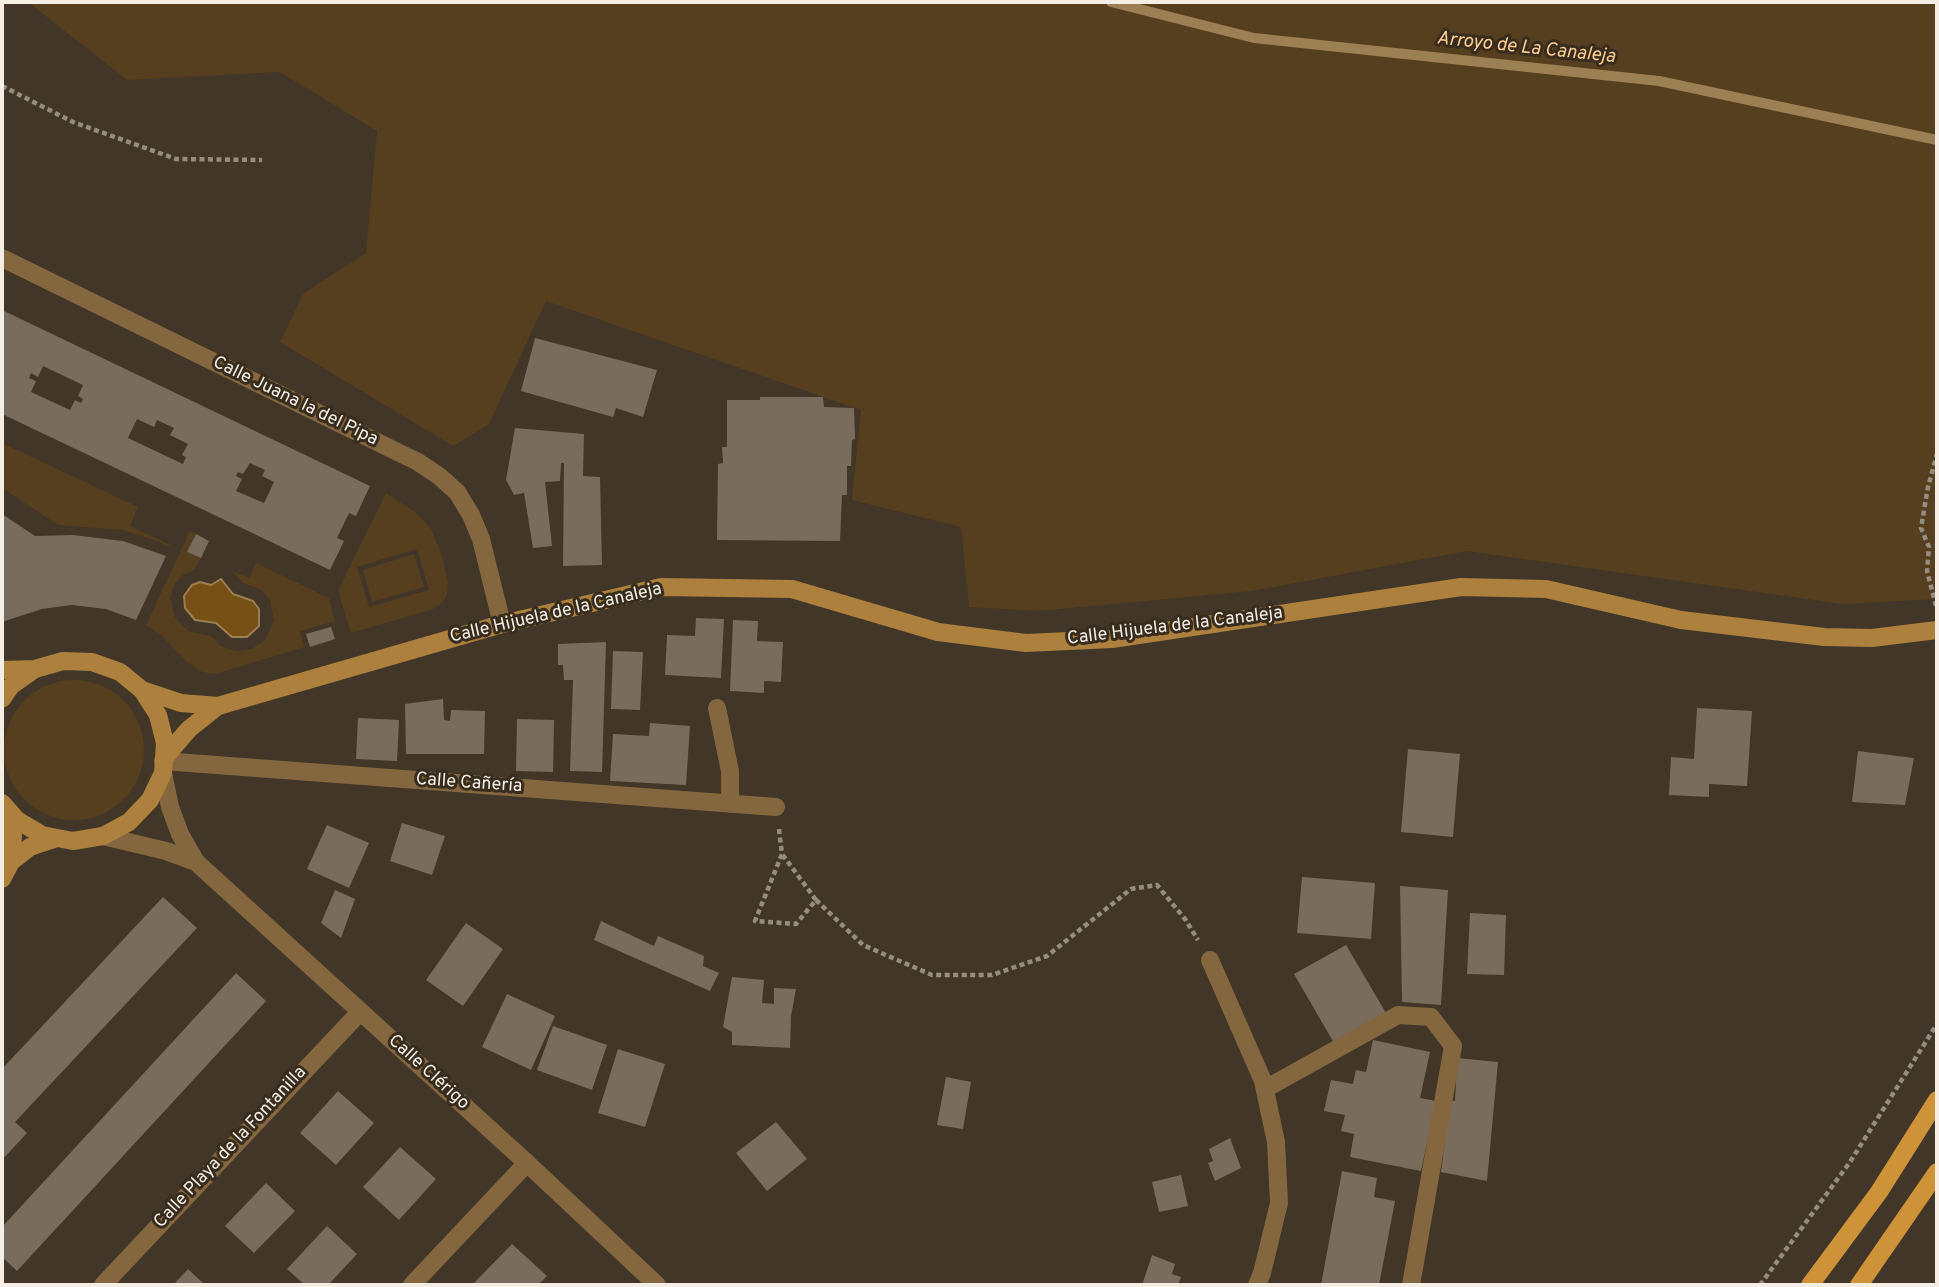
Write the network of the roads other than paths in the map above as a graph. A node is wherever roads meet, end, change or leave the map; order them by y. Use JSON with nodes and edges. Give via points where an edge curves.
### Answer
{"nodes":[{"id":1,"x":2,"y":258,"type":"edge"},
{"id":2,"x":502,"y":624,"type":"junction"},
{"id":3,"x":1937,"y":630,"type":"edge"},
{"id":4,"x":35,"y":669,"type":"junction"},
{"id":5,"x":2,"y":670,"type":"edge"},
{"id":6,"x":142,"y":690,"type":"junction"},
{"id":7,"x":2,"y":699,"type":"edge"},
{"id":8,"x":218,"y":706,"type":"junction"},
{"id":9,"x":717,"y":708,"type":"dead end"},
{"id":10,"x":163,"y":764,"type":"junction"},
{"id":11,"x":730,"y":804,"type":"junction"},
{"id":12,"x":4,"y":805,"type":"edge"},
{"id":13,"x":775,"y":807,"type":"road end"},
{"id":14,"x":103,"y":836,"type":"junction"},
{"id":15,"x":57,"y":838,"type":"junction"},
{"id":16,"x":11,"y":862,"type":"junction"},
{"id":17,"x":196,"y":862,"type":"junction"},
{"id":18,"x":2,"y":878,"type":"edge"},
{"id":19,"x":1210,"y":960,"type":"road end"},
{"id":20,"x":360,"y":1012,"type":"junction"},
{"id":21,"x":1265,"y":1089,"type":"junction"},
{"id":22,"x":1937,"y":1100,"type":"edge"},
{"id":23,"x":527,"y":1163,"type":"junction"},
{"id":24,"x":1937,"y":1172,"type":"edge"},
{"id":25,"x":103,"y":1285,"type":"edge"},
{"id":26,"x":412,"y":1285,"type":"edge"},
{"id":27,"x":657,"y":1285,"type":"edge"},
{"id":28,"x":1257,"y":1285,"type":"edge"},
{"id":29,"x":1411,"y":1285,"type":"edge"},
{"id":30,"x":1810,"y":1285,"type":"edge"},
{"id":31,"x":1859,"y":1285,"type":"edge"}],
"edges":[{"from":1,"to":2,"type":"street","name":"Calle Juana la del Pipa","via":[[439,476],[457,492],[471,515]]},
{"from":2,"to":3,"type":"street","name":"Calle Hijuela de la Canaleja","via":[[661,587],[792,589],[938,632],[1026,643],[1112,639],[1461,587],[1546,589],[1681,620],[1824,637],[1872,638]]},
{"from":2,"to":8,"type":"street","name":"Calle Hijuela de la Canaleja"},
{"from":4,"to":5,"type":"street","name":"Calle Hijuela de la Canaleja"},
{"from":4,"to":6,"type":"street","name":"Calle Hijuela de la Canaleja","via":[[63,661],[92,662],[120,672]]},
{"from":4,"to":7,"type":"street","name":"Calle Hijuela de la Canaleja","via":[[11,686]]},
{"from":6,"to":8,"type":"street","name":"Calle Hijuela de la Canaleja","via":[[181,702]]},
{"from":6,"to":10,"type":"street","name":"Calle Hijuela de la Canaleja","via":[[158,715],[165,743]]},
{"from":8,"to":10,"type":"street","name":"Calle Hijuela de la Canaleja","via":[[188,729]]},
{"from":9,"to":11,"type":"street","via":[[730,771]]},
{"from":10,"to":11,"type":"street","name":"Calle Cañería"},
{"from":10,"to":14,"type":"street","name":"Calle Hijuela de la Canaleja","via":[[150,800],[130,822]]},
{"from":10,"to":17,"type":"street","name":"Calle Clérigo","via":[[180,834]]},
{"from":11,"to":13,"type":"street","name":"Calle Cañería"},
{"from":12,"to":15,"type":"street","name":"Calle Hijuela de la Canaleja","via":[[16,820]]},
{"from":12,"to":16,"type":"street","via":[[13,836]]},
{"from":14,"to":15,"type":"street","name":"Calle Hijuela de la Canaleja","via":[[73,841]]},
{"from":14,"to":17,"type":"street","name":"Calle Clérigo"},
{"from":15,"to":16,"type":"street","via":[[30,847]]},
{"from":16,"to":18,"type":"street"},
{"from":17,"to":20,"type":"street","name":"Calle Clérigo"},
{"from":19,"to":21,"type":"street"},
{"from":20,"to":23,"type":"street","name":"Calle Clérigo"},
{"from":20,"to":25,"type":"street","name":"Calle Playa de la Fontanilla"},
{"from":21,"to":28,"type":"street","via":[[1276,1142],[1279,1203]]},
{"from":21,"to":29,"type":"street","via":[[1398,1015],[1431,1017],[1452,1046]]},
{"from":22,"to":30,"type":"main road"},
{"from":23,"to":26,"type":"street"},
{"from":23,"to":27,"type":"street","name":"Calle Clérigo"},
{"from":24,"to":31,"type":"main road"}]}
